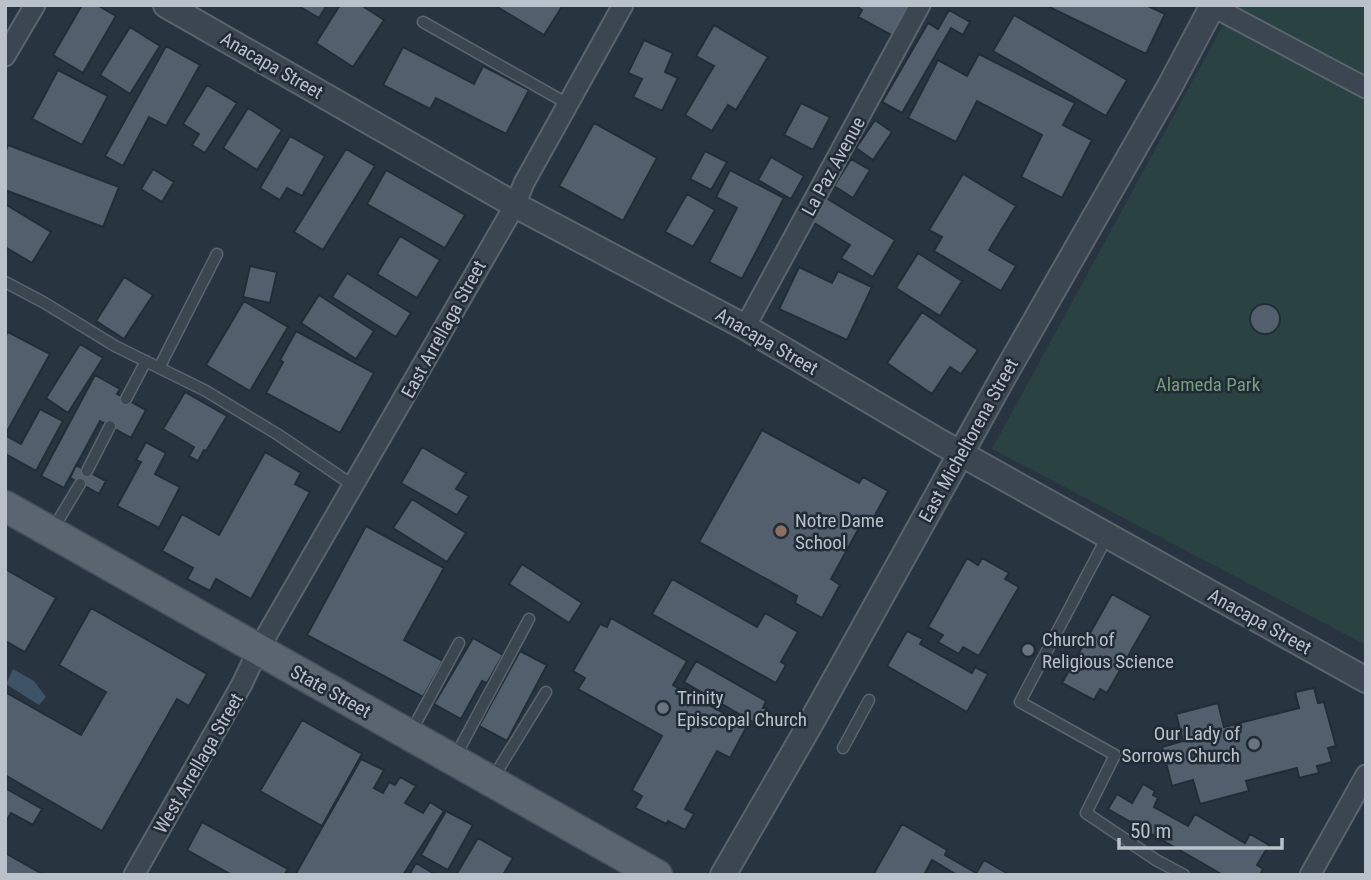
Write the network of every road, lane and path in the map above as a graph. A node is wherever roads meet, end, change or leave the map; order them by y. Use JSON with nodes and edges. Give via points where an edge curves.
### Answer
{"nodes":[{"id":1,"x":35,"y":5,"type":"edge"},
{"id":2,"x":166,"y":5,"type":"edge"},
{"id":3,"x":623,"y":5,"type":"edge"},
{"id":4,"x":920,"y":5,"type":"edge"},
{"id":5,"x":1212,"y":6,"type":"edge"},
{"id":6,"x":422,"y":22,"type":"dead end"},
{"id":7,"x":5,"y":56,"type":"edge"},
{"id":8,"x":1366,"y":88,"type":"edge"},
{"id":9,"x":568,"y":104,"type":"junction"},
{"id":10,"x":515,"y":205,"type":"junction"},
{"id":11,"x":217,"y":254,"type":"dead end"},
{"id":12,"x":5,"y":282,"type":"edge"},
{"id":13,"x":745,"y":327,"type":"junction"},
{"id":14,"x":146,"y":362,"type":"junction"},
{"id":15,"x":159,"y":368,"type":"junction"},
{"id":16,"x":126,"y":399,"type":"dead end"},
{"id":17,"x":110,"y":426,"type":"dead end"},
{"id":18,"x":961,"y":454,"type":"junction"},
{"id":19,"x":87,"y":471,"type":"dead end"},
{"id":20,"x":80,"y":484,"type":"dead end"},
{"id":21,"x":355,"y":487,"type":"junction"},
{"id":22,"x":5,"y":506,"type":"edge"},
{"id":23,"x":51,"y":532,"type":"junction"},
{"id":24,"x":1107,"y":536,"type":"junction"},
{"id":25,"x":529,"y":619,"type":"dead end"},
{"id":26,"x":458,"y":643,"type":"dead end"},
{"id":27,"x":258,"y":650,"type":"junction"},
{"id":28,"x":1366,"y":680,"type":"edge"},
{"id":29,"x":545,"y":692,"type":"dead end"},
{"id":30,"x":869,"y":700,"type":"dead end"},
{"id":31,"x":410,"y":734,"type":"junction"},
{"id":32,"x":843,"y":748,"type":"dead end"},
{"id":33,"x":453,"y":759,"type":"junction"},
{"id":34,"x":1366,"y":775,"type":"edge"},
{"id":35,"x":492,"y":781,"type":"junction"},
{"id":36,"x":134,"y":875,"type":"edge"},
{"id":37,"x":657,"y":875,"type":"edge"},
{"id":38,"x":723,"y":875,"type":"edge"},
{"id":39,"x":1184,"y":875,"type":"edge"},
{"id":40,"x":1310,"y":875,"type":"edge"}],
"edges":[{"from":1,"to":7,"type":"street"},
{"from":2,"to":10,"type":"street","name":"Anacapa Street"},
{"from":3,"to":9,"type":"street","name":"East Arrellaga Street"},
{"from":4,"to":13,"type":"street","name":"La Paz Avenue"},
{"from":5,"to":8,"type":"street"},
{"from":5,"to":18,"type":"street","name":"East Micheltorena Street"},
{"from":6,"to":9,"type":"lane"},
{"from":9,"to":10,"type":"street","name":"East Arrellaga Street"},
{"from":10,"to":13,"type":"street","name":"Anacapa Street"},
{"from":10,"to":21,"type":"street","name":"East Arrellaga Street"},
{"from":11,"to":15,"type":"lane"},
{"from":12,"to":14,"type":"lane"},
{"from":13,"to":18,"type":"street","name":"Anacapa Street"},
{"from":14,"to":15,"type":"lane"},
{"from":14,"to":16,"type":"lane"},
{"from":15,"to":21,"type":"lane","via":[[277,434]]},
{"from":17,"to":19,"type":"lane"},
{"from":18,"to":24,"type":"street","name":"Anacapa Street"},
{"from":18,"to":38,"type":"street","name":"East Micheltorena Street"},
{"from":20,"to":23,"type":"lane"},
{"from":21,"to":27,"type":"street","name":"East Arrellaga Street"},
{"from":22,"to":23,"type":"main road","name":"State Street"},
{"from":23,"to":27,"type":"main road","name":"State Street"},
{"from":24,"to":28,"type":"street","name":"Anacapa Street"},
{"from":24,"to":39,"type":"lane","via":[[1020,702],[1115,755],[1086,813]]},
{"from":25,"to":33,"type":"lane"},
{"from":26,"to":31,"type":"lane"},
{"from":27,"to":31,"type":"main road","name":"State Street"},
{"from":27,"to":36,"type":"street","name":"West Arrellaga Street"},
{"from":29,"to":35,"type":"lane"},
{"from":30,"to":32,"type":"lane"},
{"from":31,"to":33,"type":"main road","name":"State Street"},
{"from":33,"to":35,"type":"main road","name":"State Street"},
{"from":34,"to":40,"type":"street"},
{"from":35,"to":37,"type":"main road","name":"State Street"}]}
